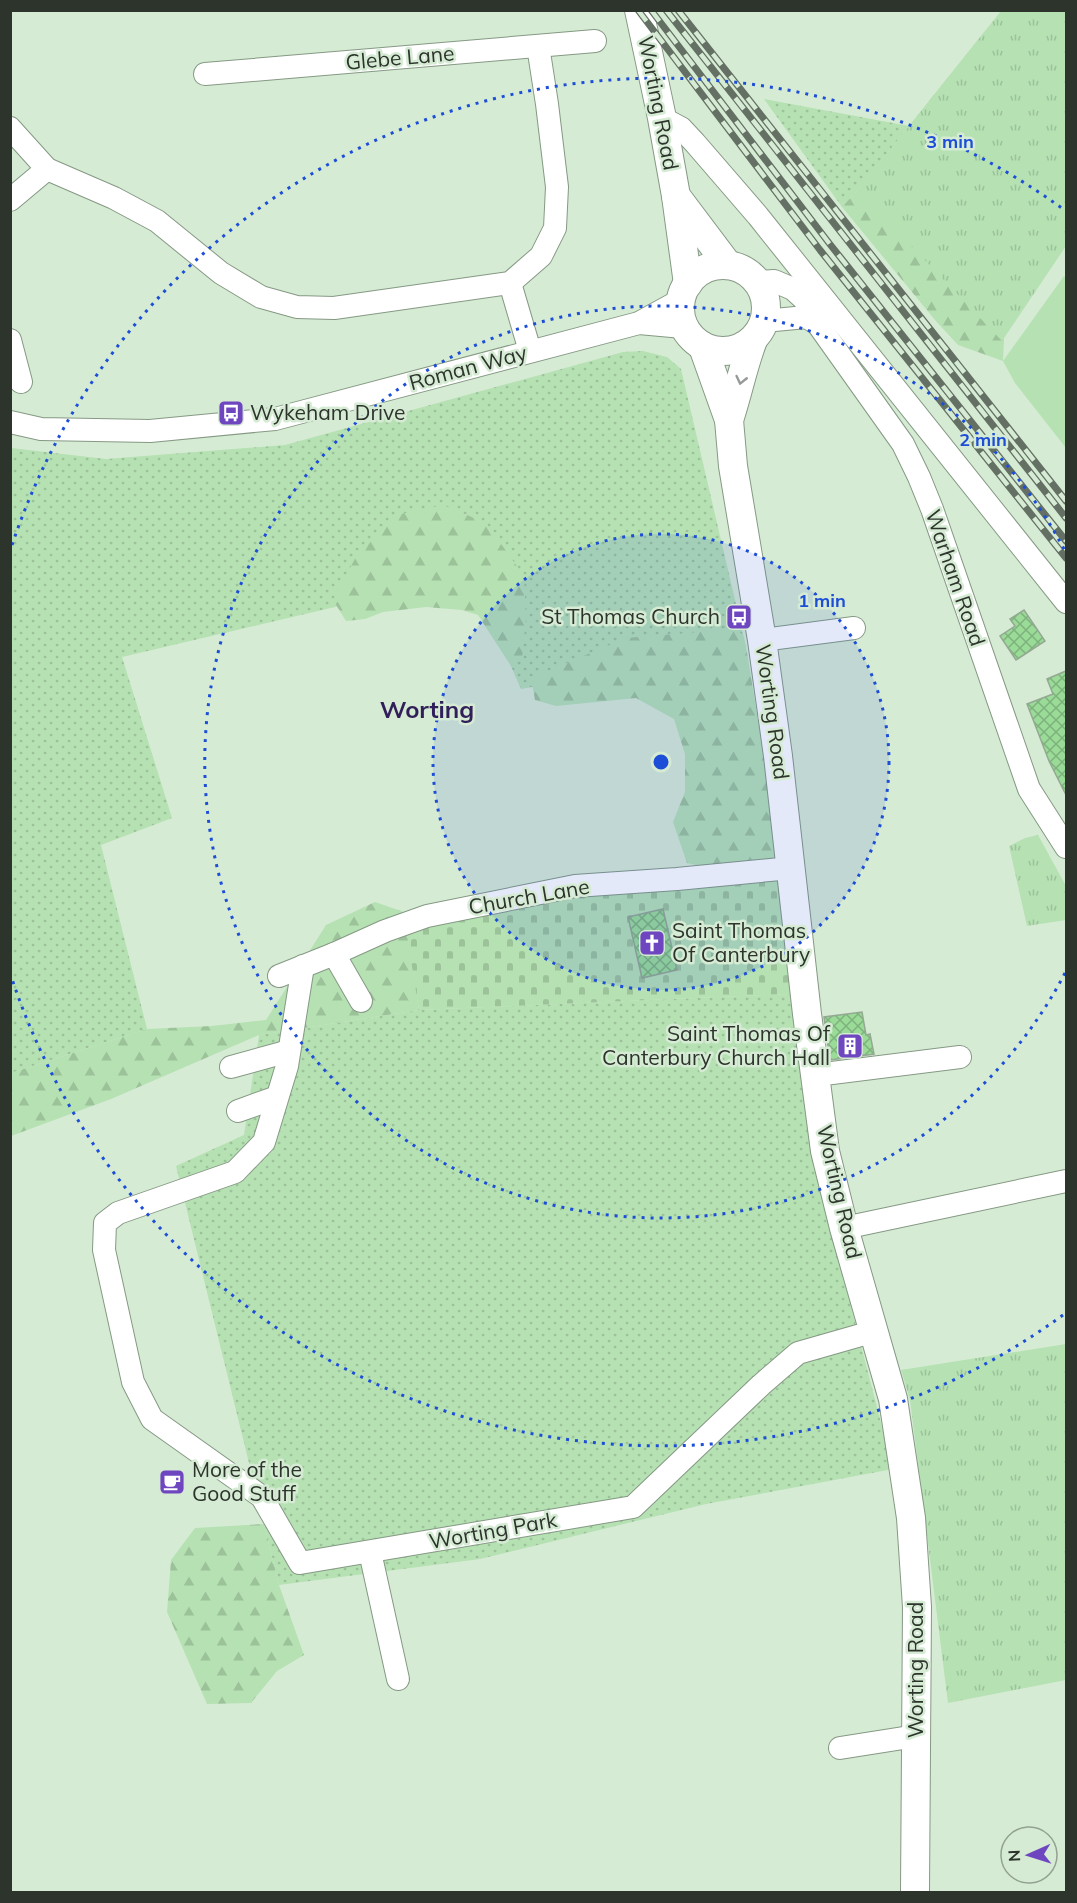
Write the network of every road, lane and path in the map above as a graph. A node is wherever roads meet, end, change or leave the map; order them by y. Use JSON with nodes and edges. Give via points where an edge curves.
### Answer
{"nodes":[{"id":1,"x":639,"y":10,"type":"edge"},
{"id":2,"x":595,"y":41,"type":"dead end"},
{"id":3,"x":538,"y":46,"type":"junction"},
{"id":4,"x":205,"y":74,"type":"dead end"},
{"id":5,"x":662,"y":118,"type":"junction"},
{"id":6,"x":10,"y":128,"type":"edge"},
{"id":7,"x":47,"y":169,"type":"junction"},
{"id":8,"x":676,"y":196,"type":"junction"},
{"id":9,"x":10,"y":200,"type":"edge"},
{"id":10,"x":729,"y":265,"type":"junction"},
{"id":11,"x":756,"y":282,"type":"junction"},
{"id":12,"x":510,"y":283,"type":"junction"},
{"id":13,"x":689,"y":314,"type":"junction"},
{"id":14,"x":817,"y":323,"type":"junction"},
{"id":15,"x":759,"y":330,"type":"junction"},
{"id":16,"x":11,"y":343,"type":"edge"},
{"id":17,"x":530,"y":351,"type":"junction"},
{"id":18,"x":21,"y":382,"type":"dead end"},
{"id":19,"x":729,"y":420,"type":"junction"},
{"id":20,"x":10,"y":422,"type":"edge"},
{"id":21,"x":1066,"y":602,"type":"edge"},
{"id":22,"x":854,"y":628,"type":"dead end"},
{"id":23,"x":762,"y":640,"type":"junction"},
{"id":24,"x":1066,"y":847,"type":"edge"},
{"id":25,"x":791,"y":868,"type":"junction"},
{"id":26,"x":334,"y":954,"type":"junction"},
{"id":27,"x":303,"y":966,"type":"junction"},
{"id":28,"x":279,"y":976,"type":"dead end"},
{"id":29,"x":361,"y":1001,"type":"dead end"},
{"id":30,"x":289,"y":1051,"type":"junction"},
{"id":31,"x":960,"y":1057,"type":"dead end"},
{"id":32,"x":231,"y":1067,"type":"dead end"},
{"id":33,"x":816,"y":1075,"type":"junction"},
{"id":34,"x":277,"y":1097,"type":"junction"},
{"id":35,"x":238,"y":1111,"type":"dead end"},
{"id":36,"x":1066,"y":1181,"type":"edge"},
{"id":37,"x":844,"y":1227,"type":"junction"},
{"id":38,"x":875,"y":1331,"type":"junction"},
{"id":39,"x":370,"y":1552,"type":"junction"},
{"id":40,"x":398,"y":1679,"type":"dead end"},
{"id":41,"x":916,"y":1736,"type":"junction"},
{"id":42,"x":840,"y":1748,"type":"dead end"},
{"id":43,"x":915,"y":1893,"type":"edge"}],
"edges":[{"from":1,"to":5,"type":"main road","name":"Worting Road"},
{"from":2,"to":3,"type":"street","name":"Glebe Lane"},
{"from":3,"to":4,"type":"street","name":"Glebe Lane"},
{"from":3,"to":12,"type":"street","via":[[558,187],[555,228],[541,256]]},
{"from":5,"to":8,"type":"main road","name":"Worting Road"},
{"from":5,"to":21,"type":"street","via":[[681,128],[695,142],[758,216]]},
{"from":6,"to":7,"type":"street"},
{"from":7,"to":9,"type":"street"},
{"from":7,"to":12,"type":"street","via":[[158,221],[221,273],[261,297],[297,306],[334,308]]},
{"from":8,"to":10,"type":"main road","name":"Worting Road"},
{"from":8,"to":13,"type":"main road","name":"Worting Road"},
{"from":10,"to":11,"type":"main road","via":[[743,270]]},
{"from":10,"to":13,"type":"main road","via":[[704,269],[692,278]]},
{"from":11,"to":14,"type":"street","name":"Warham Road","via":[[774,281],[793,289],[804,299]]},
{"from":11,"to":15,"type":"main road","via":[[764,293],[766,308]]},
{"from":12,"to":17,"type":"street"},
{"from":13,"to":15,"type":"main road","via":[[722,352],[736,350]]},
{"from":13,"to":17,"type":"street","name":"Roman Way"},
{"from":13,"to":19,"type":"main road","name":"Worting Road"},
{"from":14,"to":15,"type":"street","via":[[806,317]]},
{"from":14,"to":24,"type":"street","name":"Warham Road","via":[[903,444],[919,477],[1029,789]]},
{"from":15,"to":19,"type":"main road","name":"Worting Road","one_way":true,"via":[[746,359]]},
{"from":16,"to":18,"type":"street"},
{"from":17,"to":20,"type":"street","name":"Roman Way","via":[[275,419],[150,431],[41,429]]},
{"from":19,"to":23,"type":"main road","name":"Worting Road"},
{"from":22,"to":23,"type":"street"},
{"from":23,"to":25,"type":"main road","name":"Worting Road"},
{"from":25,"to":26,"type":"street","name":"Church Lane","via":[[575,886],[427,916]]},
{"from":25,"to":33,"type":"main road","name":"Worting Road"},
{"from":26,"to":27,"type":"street","name":"Church Lane"},
{"from":26,"to":29,"type":"street"},
{"from":27,"to":28,"type":"street","name":"Church Lane"},
{"from":27,"to":30,"type":"street"},
{"from":30,"to":32,"type":"street"},
{"from":30,"to":34,"type":"street"},
{"from":31,"to":33,"type":"street"},
{"from":33,"to":37,"type":"main road","name":"Worting Road","via":[[825,1152]]},
{"from":34,"to":35,"type":"street"},
{"from":34,"to":39,"type":"street","name":"Worting Park","via":[[264,1142],[235,1172],[118,1213],[105,1223],[105,1250],[133,1382],[152,1419],[262,1497],[300,1563]]},
{"from":36,"to":37,"type":"street"},
{"from":37,"to":38,"type":"main road","name":"Worting Road"},
{"from":38,"to":39,"type":"street","name":"Worting Park","via":[[798,1353],[633,1507]]},
{"from":38,"to":41,"type":"main road","name":"Worting Road","via":[[893,1399],[911,1518],[918,1607]]},
{"from":39,"to":40,"type":"street"},
{"from":41,"to":42,"type":"street"},
{"from":41,"to":43,"type":"main road","name":"Worting Road"}]}
